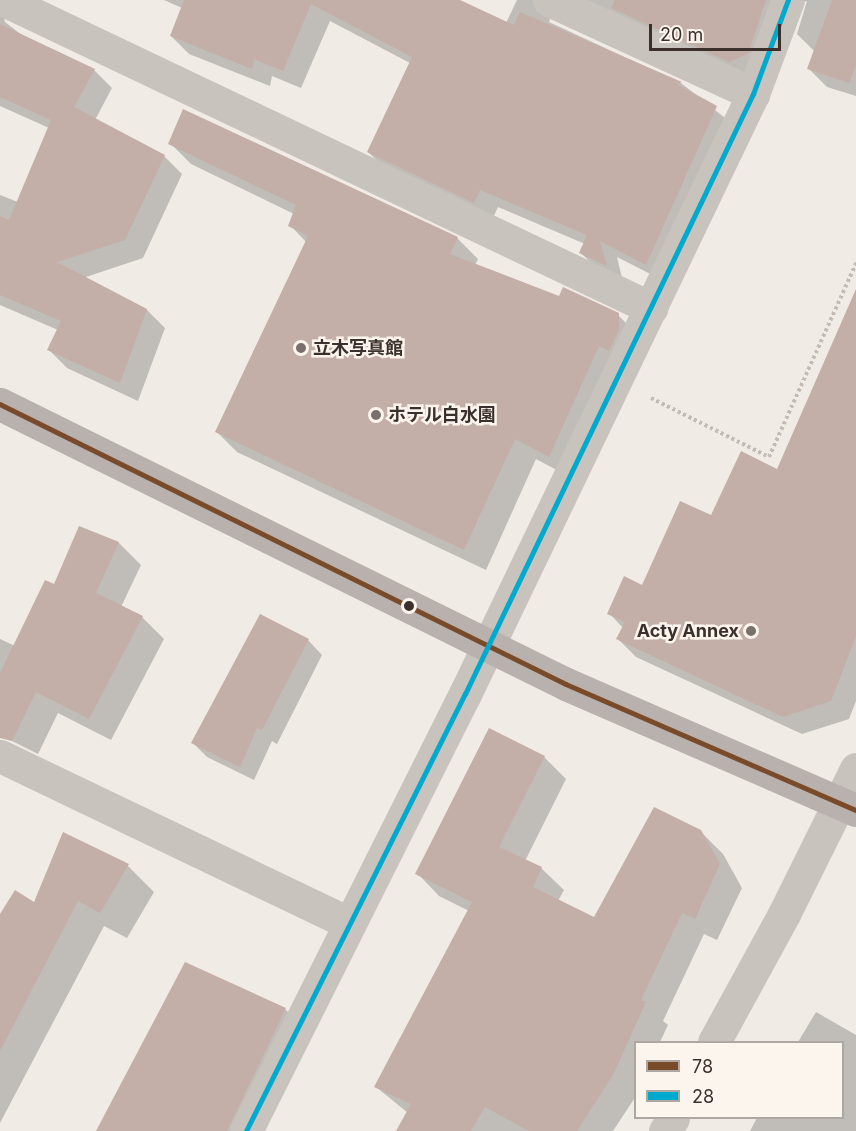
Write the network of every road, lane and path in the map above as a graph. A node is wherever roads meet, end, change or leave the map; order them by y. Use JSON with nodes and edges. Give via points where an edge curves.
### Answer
{"nodes":[{"id":1,"x":4,"y":0,"type":"edge"},
{"id":2,"x":549,"y":0,"type":"edge"},
{"id":3,"x":788,"y":0,"type":"edge"},
{"id":4,"x":753,"y":94,"type":"junction"},
{"id":5,"x":856,"y":263,"type":"edge"},
{"id":6,"x":651,"y":308,"type":"junction"},
{"id":7,"x":614,"y":378,"type":"junction"},
{"id":8,"x":0,"y":404,"type":"edge"},
{"id":9,"x":488,"y":646,"type":"junction"},
{"id":10,"x":0,"y":756,"type":"edge"},
{"id":11,"x":856,"y":769,"type":"edge"},
{"id":12,"x":848,"y":807,"type":"edge"},
{"id":13,"x":349,"y":923,"type":"junction"},
{"id":14,"x":715,"y":1041,"type":"edge"},
{"id":15,"x":246,"y":1131,"type":"edge"}],
"edges":[{"from":1,"to":6,"type":"street"},
{"from":2,"to":4,"type":"street"},
{"from":3,"to":4,"type":"street"},
{"from":4,"to":6,"type":"street"},
{"from":5,"to":7,"type":"path","via":[[769,457]]},
{"from":6,"to":7,"type":"street"},
{"from":7,"to":9,"type":"street"},
{"from":8,"to":9,"type":"main road"},
{"from":9,"to":12,"type":"main road"},
{"from":9,"to":13,"type":"street"},
{"from":10,"to":13,"type":"street"},
{"from":11,"to":12,"type":"street"},
{"from":12,"to":14,"type":"street"},
{"from":13,"to":15,"type":"street"}]}
